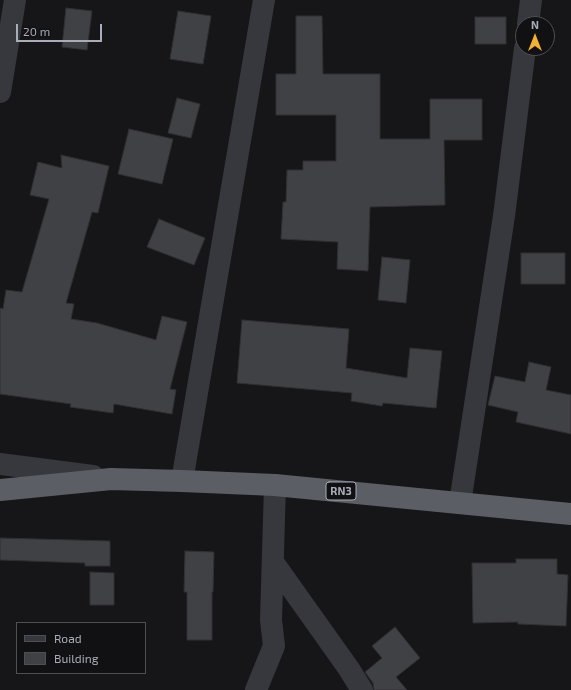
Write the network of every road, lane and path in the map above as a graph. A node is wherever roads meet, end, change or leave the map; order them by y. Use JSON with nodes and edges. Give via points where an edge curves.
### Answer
{"nodes":[{"id":1,"x":15,"y":0,"type":"edge"},
{"id":2,"x":264,"y":0,"type":"edge"},
{"id":3,"x":531,"y":0,"type":"edge"},
{"id":4,"x":529,"y":16,"type":"edge"},
{"id":5,"x":524,"y":56,"type":"edge"},
{"id":6,"x":0,"y":92,"type":"edge"},
{"id":7,"x":0,"y":464,"type":"edge"},
{"id":8,"x":110,"y":479,"type":"junction"},
{"id":9,"x":182,"y":481,"type":"junction"},
{"id":10,"x":275,"y":485,"type":"junction"},
{"id":11,"x":0,"y":490,"type":"edge"},
{"id":12,"x":460,"y":503,"type":"junction"},
{"id":13,"x":571,"y":514,"type":"edge"},
{"id":14,"x":273,"y":562,"type":"junction"},
{"id":15,"x":256,"y":690,"type":"edge"},
{"id":16,"x":362,"y":690,"type":"edge"}],
"edges":[{"from":1,"to":6,"type":"street"},
{"from":2,"to":9,"type":"street"},
{"from":3,"to":4,"type":"street"},
{"from":5,"to":12,"type":"street","via":[[504,216]]},
{"from":7,"to":8,"type":"street"},
{"from":8,"to":9,"type":"highway","number":"RN3"},
{"from":8,"to":11,"type":"highway","number":"RN3"},
{"from":9,"to":10,"type":"highway","number":"RN3"},
{"from":10,"to":12,"type":"highway","number":"RN3"},
{"from":10,"to":14,"type":"street"},
{"from":12,"to":13,"type":"highway","number":"RN3"},
{"from":14,"to":15,"type":"street","via":[[271,620],[274,646]]},
{"from":14,"to":16,"type":"street"}]}
